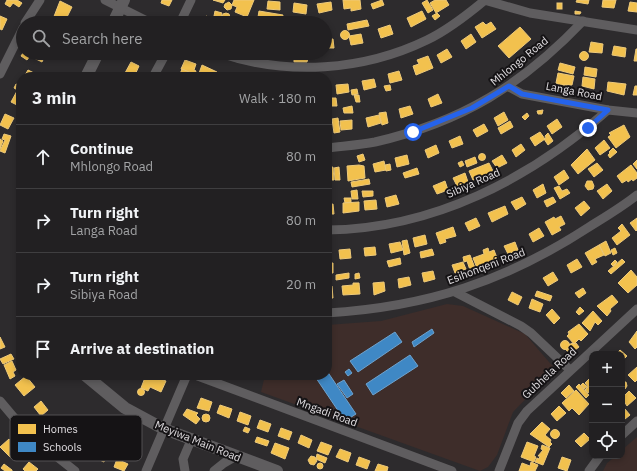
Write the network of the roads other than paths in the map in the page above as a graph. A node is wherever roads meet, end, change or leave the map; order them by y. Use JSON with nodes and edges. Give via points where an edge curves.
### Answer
{"nodes":[{"id":1,"x":40,"y":0,"type":"edge"},
{"id":2,"x":105,"y":0,"type":"edge"},
{"id":3,"x":191,"y":0,"type":"edge"},
{"id":4,"x":484,"y":0,"type":"edge"},
{"id":5,"x":122,"y":4,"type":"edge"},
{"id":6,"x":30,"y":16,"type":"edge"},
{"id":7,"x":116,"y":16,"type":"edge"},
{"id":8,"x":140,"y":16,"type":"edge"},
{"id":9,"x":183,"y":16,"type":"edge"},
{"id":10,"x":583,"y":21,"type":"junction"},
{"id":11,"x":637,"y":30,"type":"edge"},
{"id":12,"x":16,"y":42,"type":"edge"},
{"id":13,"x":94,"y":60,"type":"edge"},
{"id":14,"x":162,"y":60,"type":"edge"},
{"id":15,"x":244,"y":60,"type":"edge"},
{"id":16,"x":88,"y":72,"type":"edge"},
{"id":17,"x":156,"y":72,"type":"edge"},
{"id":18,"x":0,"y":74,"type":"edge"},
{"id":19,"x":509,"y":86,"type":"junction"},
{"id":20,"x":608,"y":110,"type":"junction"},
{"id":21,"x":637,"y":113,"type":"edge"},
{"id":22,"x":332,"y":147,"type":"edge"},
{"id":23,"x":637,"y":195,"type":"edge"},
{"id":24,"x":332,"y":229,"type":"edge"},
{"id":25,"x":454,"y":292,"type":"junction"},
{"id":26,"x":637,"y":308,"type":"edge"},
{"id":27,"x":332,"y":312,"type":"edge"},
{"id":28,"x":570,"y":370,"type":"junction"},
{"id":29,"x":91,"y":380,"type":"edge"},
{"id":30,"x":185,"y":380,"type":"edge"},
{"id":31,"x":208,"y":380,"type":"edge"},
{"id":32,"x":0,"y":401,"type":"edge"},
{"id":33,"x":12,"y":415,"type":"edge"},
{"id":34,"x":139,"y":415,"type":"edge"},
{"id":35,"x":142,"y":417,"type":"edge"},
{"id":36,"x":637,"y":421,"type":"edge"},
{"id":37,"x":164,"y":428,"type":"junction"},
{"id":38,"x":625,"y":432,"type":"edge"},
{"id":39,"x":192,"y":438,"type":"junction"},
{"id":40,"x":236,"y":456,"type":"junction"},
{"id":41,"x":598,"y":459,"type":"edge"},
{"id":42,"x":62,"y":461,"type":"edge"},
{"id":43,"x":75,"y":471,"type":"edge"},
{"id":44,"x":146,"y":471,"type":"edge"},
{"id":45,"x":185,"y":471,"type":"edge"},
{"id":46,"x":214,"y":471,"type":"edge"},
{"id":47,"x":277,"y":471,"type":"edge"},
{"id":48,"x":452,"y":471,"type":"edge"},
{"id":49,"x":499,"y":471,"type":"edge"},
{"id":50,"x":589,"y":471,"type":"edge"}],
"edges":[{"from":1,"to":6,"type":"street"},
{"from":2,"to":5,"type":"street"},
{"from":3,"to":9,"type":"street"},
{"from":4,"to":10,"type":"street","via":[[530,13]]},
{"from":4,"to":15,"type":"street","via":[[448,28],[427,40],[398,52],[362,62],[329,67],[278,66]]},
{"from":5,"to":7,"type":"street"},
{"from":5,"to":8,"type":"street"},
{"from":10,"to":11,"type":"street"},
{"from":10,"to":19,"type":"street","name":"Mhlongo Road"},
{"from":12,"to":18,"type":"street"},
{"from":13,"to":16,"type":"street"},
{"from":14,"to":17,"type":"street"},
{"from":19,"to":20,"type":"street","name":"Langa Road","via":[[522,94]]},
{"from":19,"to":22,"type":"street","name":"Mhlongo Road","via":[[472,108],[413,132],[374,142]]},
{"from":20,"to":21,"type":"street","name":"Langa Road"},
{"from":20,"to":24,"type":"street","name":"Sibiya Road","via":[[560,149],[520,175],[482,194],[451,207],[413,217],[376,225]]},
{"from":23,"to":25,"type":"street","name":"Esihonqeni Road","via":[[548,253]]},
{"from":25,"to":27,"type":"street","name":"Esihonqeni Road","via":[[391,306]]},
{"from":25,"to":28,"type":"street","via":[[531,333]]},
{"from":26,"to":28,"type":"street","name":"Gubhela Road"},
{"from":28,"to":49,"type":"street","name":"Gubhela Road","via":[[536,401],[518,423]]},
{"from":29,"to":34,"type":"street","name":"Meyiwa Main Road","via":[[125,408]]},
{"from":30,"to":37,"type":"street"},
{"from":31,"to":48,"type":"street","name":"Mngadi Road"},
{"from":32,"to":33,"type":"street"},
{"from":35,"to":37,"type":"street","name":"Meyiwa Main Road"},
{"from":36,"to":38,"type":"street"},
{"from":37,"to":39,"type":"street","name":"Meyiwa Main Road"},
{"from":37,"to":44,"type":"street"},
{"from":39,"to":40,"type":"street","name":"Meyiwa Main Road"},
{"from":39,"to":45,"type":"street","via":[[183,458]]},
{"from":40,"to":46,"type":"street"},
{"from":40,"to":47,"type":"street","name":"Meyiwa Main Road"},
{"from":41,"to":50,"type":"street"},
{"from":42,"to":43,"type":"street"}]}
